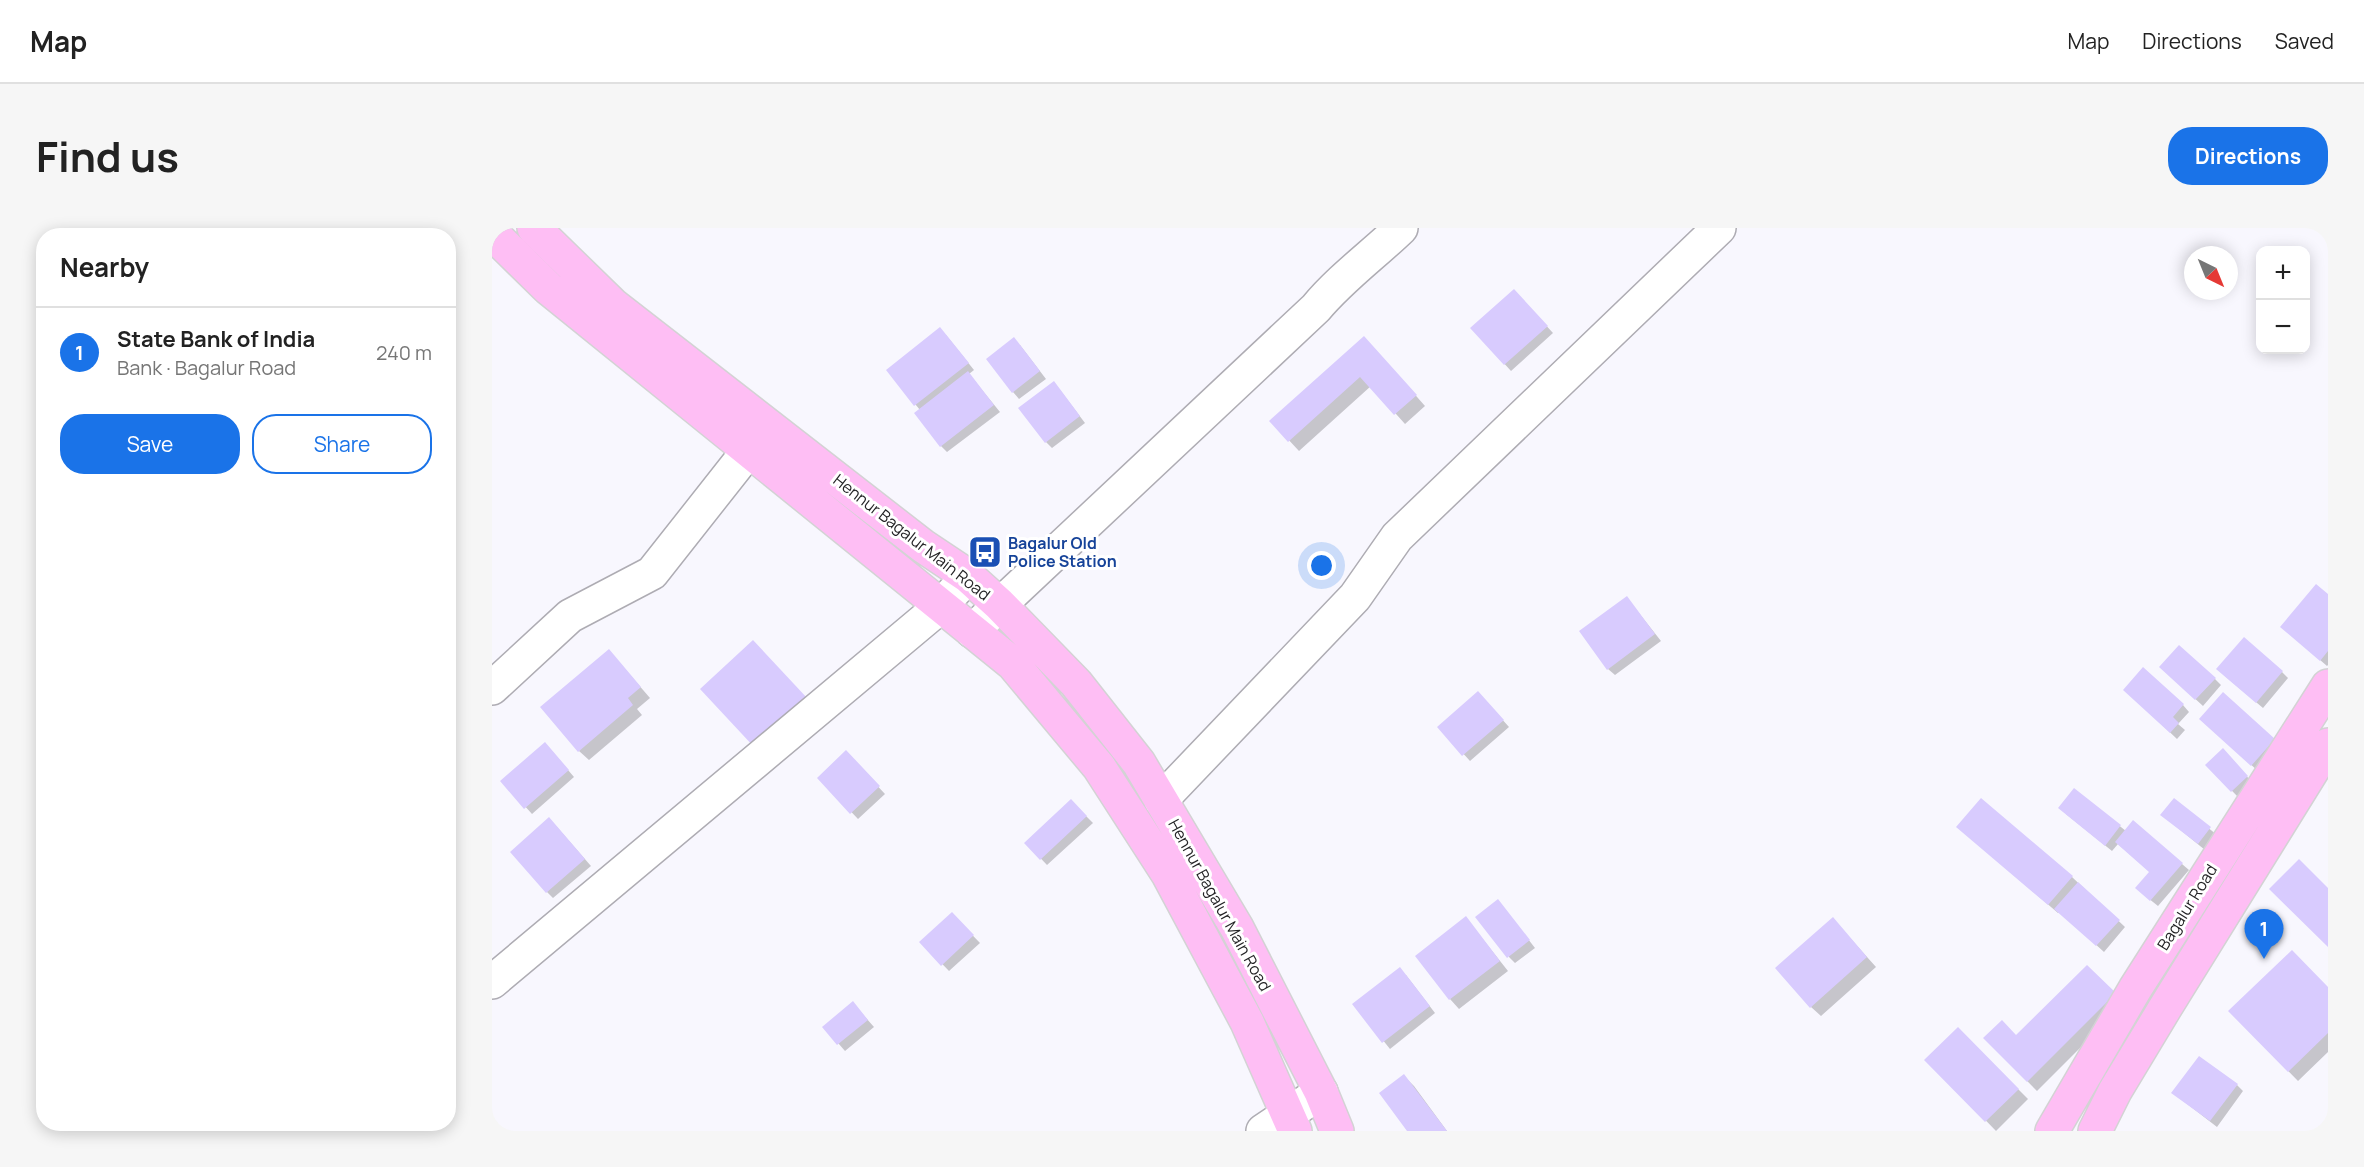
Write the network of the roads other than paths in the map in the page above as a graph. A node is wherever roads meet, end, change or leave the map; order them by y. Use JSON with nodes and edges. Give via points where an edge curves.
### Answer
{"nodes":[{"id":1,"x":534,"y":228,"type":"edge"},
{"id":2,"x":1401,"y":228,"type":"edge"},
{"id":3,"x":1719,"y":228,"type":"edge"},
{"id":4,"x":492,"y":233,"type":"edge"},
{"id":5,"x":749,"y":450,"type":"junction"},
{"id":6,"x":968,"y":576,"type":"junction"},
{"id":7,"x":999,"y":604,"type":"junction"},
{"id":8,"x":941,"y":606,"type":"junction"},
{"id":9,"x":972,"y":631,"type":"junction"},
{"id":10,"x":2328,"y":686,"type":"edge"},
{"id":11,"x":492,"y":688,"type":"edge"},
{"id":12,"x":2328,"y":745,"type":"edge"},
{"id":13,"x":1161,"y":800,"type":"junction"},
{"id":14,"x":492,"y":982,"type":"edge"},
{"id":15,"x":2135,"y":989,"type":"junction"},
{"id":16,"x":2165,"y":1008,"type":"junction"},
{"id":17,"x":1321,"y":1092,"type":"junction"},
{"id":18,"x":1282,"y":1125,"type":"edge"},
{"id":19,"x":1337,"y":1131,"type":"edge"},
{"id":20,"x":2052,"y":1131,"type":"edge"},
{"id":21,"x":2095,"y":1131,"type":"edge"}],
"edges":[{"from":1,"to":6,"type":"main road","name":"Hennur Bagalur Main Road","via":[[613,305],[923,546]]},
{"from":2,"to":7,"type":"street"},
{"from":3,"to":13,"type":"street","via":[[1397,537],[1355,597]]},
{"from":4,"to":5,"type":"main road","name":"Hennur Bagalur Main Road","via":[[548,288]]},
{"from":5,"to":8,"type":"main road","name":"Hennur Bagalur Main Road"},
{"from":5,"to":11,"type":"street","via":[[652,573],[570,616]]},
{"from":6,"to":7,"type":"main road","name":"Hennur Bagalur Main Road"},
{"from":6,"to":8,"type":"street"},
{"from":7,"to":9,"type":"street"},
{"from":7,"to":13,"type":"main road","name":"Hennur Bagalur Main Road","via":[[1076,683],[1139,763]]},
{"from":8,"to":9,"type":"main road","name":"Hennur Bagalur Main Road"},
{"from":8,"to":14,"type":"street"},
{"from":9,"to":18,"type":"main road","name":"Hennur Bagalur Main Road","via":[[1013,664],[1105,777],[1168,874],[1247,1022]]},
{"from":10,"to":15,"type":"main road","name":"Bagalur Road"},
{"from":12,"to":16,"type":"main road","name":"Bagalur Road"},
{"from":13,"to":17,"type":"main road","name":"Hennur Bagalur Main Road","via":[[1237,928]]},
{"from":15,"to":16,"type":"main road"},
{"from":15,"to":20,"type":"main road","name":"Bagalur Road"},
{"from":16,"to":21,"type":"main road","name":"Bagalur Road"},
{"from":17,"to":18,"type":"street"},
{"from":17,"to":19,"type":"main road","name":"Hennur Bagalur Main Road"}]}
